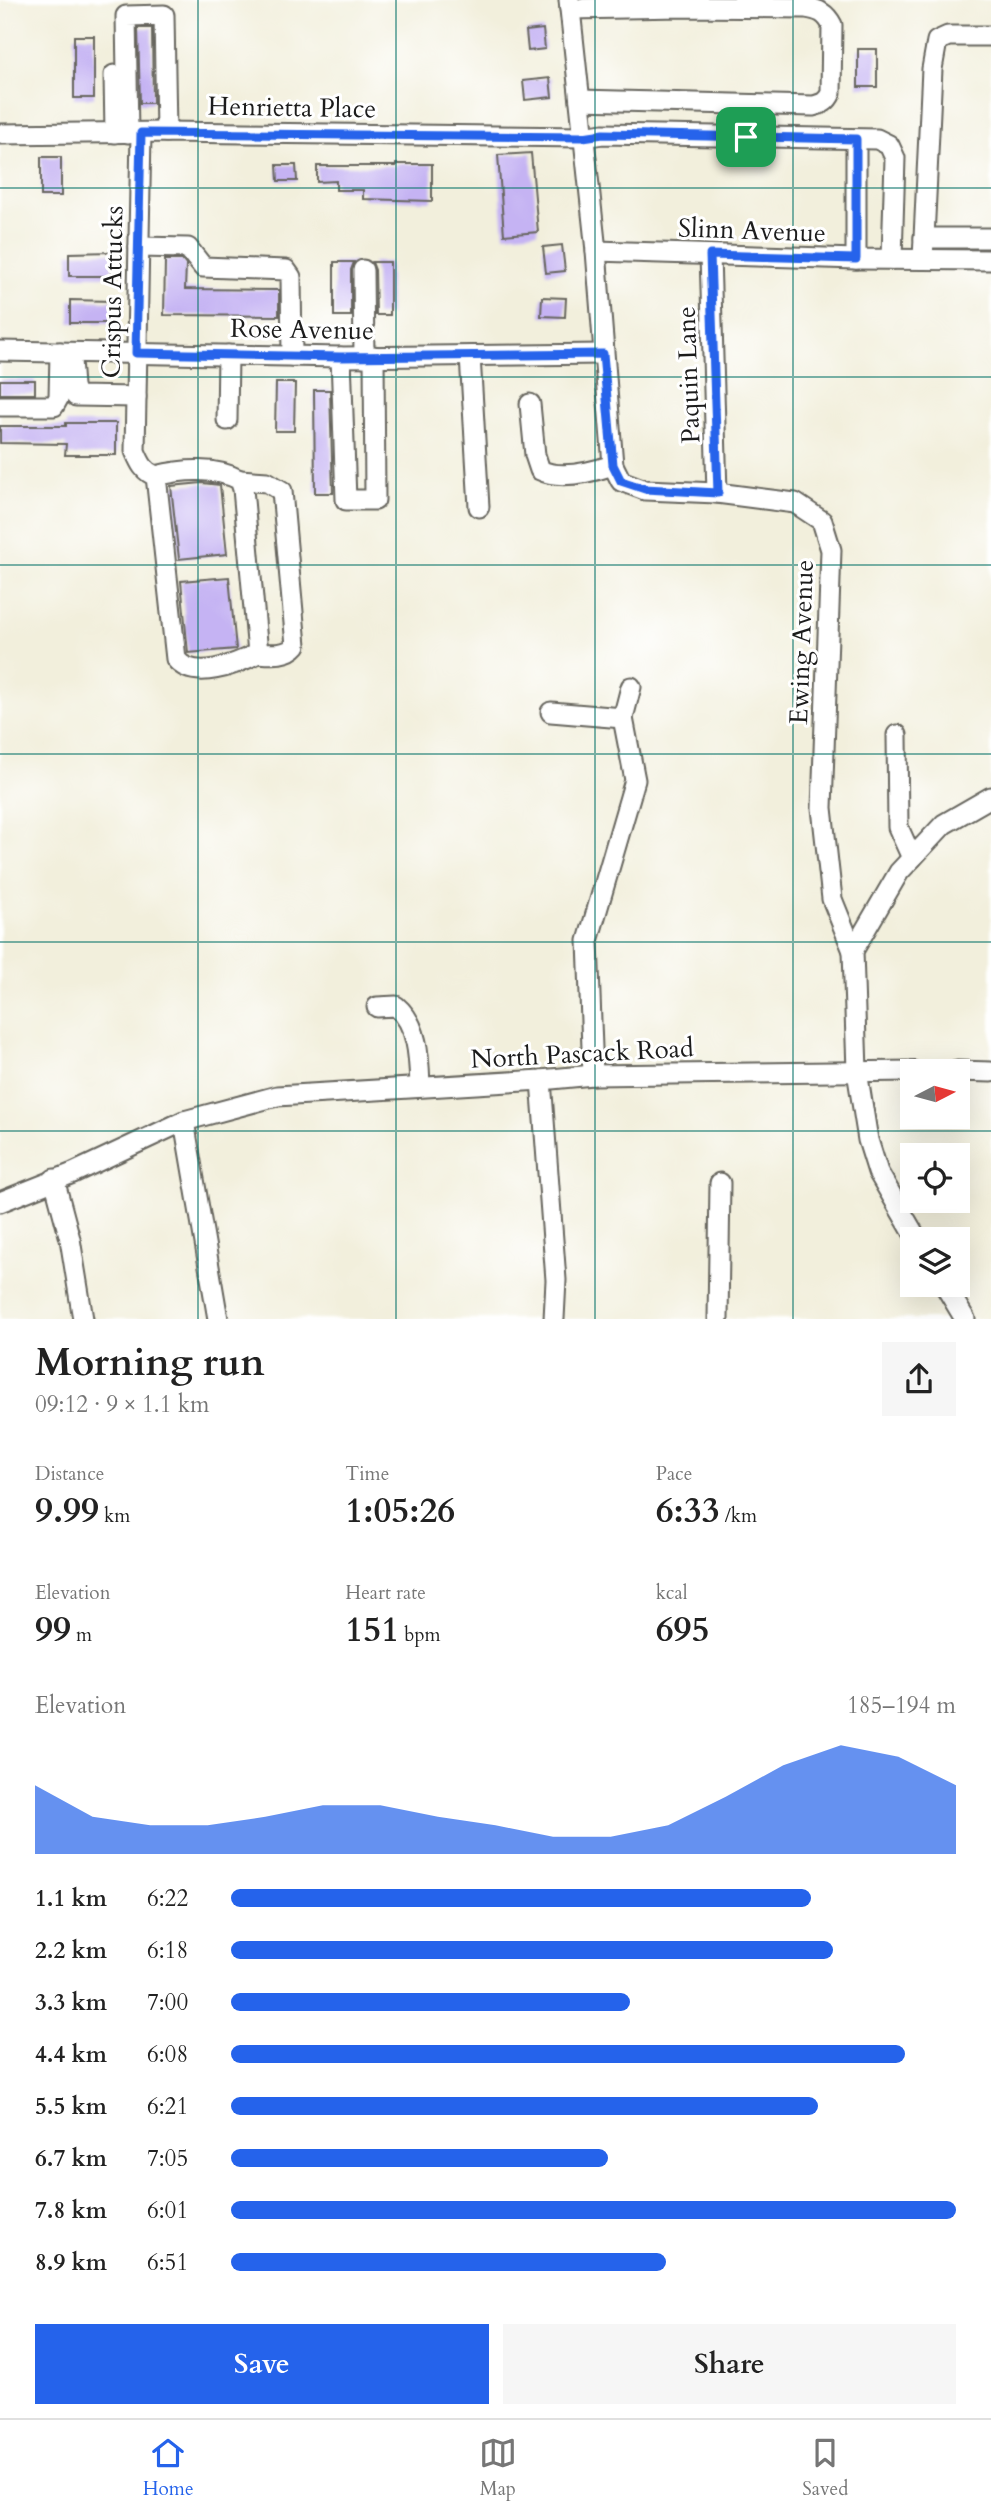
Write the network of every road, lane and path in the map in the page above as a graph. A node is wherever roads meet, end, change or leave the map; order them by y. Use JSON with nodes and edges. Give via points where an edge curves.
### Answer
{"nodes":[{"id":1,"x":569,"y":5,"type":"edge"},
{"id":2,"x":114,"y":22,"type":"dead end"},
{"id":3,"x":991,"y":36,"type":"edge"},
{"id":4,"x":580,"y":100,"type":"junction"},
{"id":5,"x":166,"y":132,"type":"junction"},
{"id":6,"x":128,"y":133,"type":"junction"},
{"id":7,"x":0,"y":134,"type":"edge"},
{"id":8,"x":583,"y":137,"type":"junction"},
{"id":9,"x":856,"y":139,"type":"junction"},
{"id":10,"x":924,"y":238,"type":"junction"},
{"id":11,"x":991,"y":238,"type":"edge"},
{"id":12,"x":139,"y":247,"type":"junction"},
{"id":13,"x":596,"y":251,"type":"junction"},
{"id":14,"x":710,"y":255,"type":"junction"},
{"id":15,"x":856,"y":259,"type":"junction"},
{"id":16,"x":892,"y":259,"type":"junction"},
{"id":17,"x":923,"y":259,"type":"junction"},
{"id":18,"x":991,"y":260,"type":"edge"},
{"id":19,"x":363,"y":270,"type":"dead end"},
{"id":20,"x":0,"y":351,"type":"edge"},
{"id":21,"x":65,"y":352,"type":"junction"},
{"id":22,"x":136,"y":353,"type":"junction"},
{"id":23,"x":603,"y":354,"type":"junction"},
{"id":24,"x":228,"y":355,"type":"junction"},
{"id":25,"x":292,"y":356,"type":"junction"},
{"id":26,"x":470,"y":356,"type":"junction"},
{"id":27,"x":341,"y":357,"type":"junction"},
{"id":28,"x":369,"y":357,"type":"junction"},
{"id":29,"x":136,"y":397,"type":"junction"},
{"id":30,"x":530,"y":404,"type":"dead end"},
{"id":31,"x":0,"y":406,"type":"edge"},
{"id":32,"x":227,"y":420,"type":"dead end"},
{"id":33,"x":613,"y":465,"type":"junction"},
{"id":34,"x":156,"y":476,"type":"junction"},
{"id":35,"x":240,"y":480,"type":"junction"},
{"id":36,"x":718,"y":493,"type":"junction"},
{"id":37,"x":479,"y":507,"type":"dead end"},
{"id":38,"x":258,"y":653,"type":"junction"},
{"id":39,"x":631,"y":687,"type":"dead end"},
{"id":40,"x":551,"y":712,"type":"dead end"},
{"id":41,"x":623,"y":718,"type":"junction"},
{"id":42,"x":897,"y":735,"type":"dead end"},
{"id":43,"x":991,"y":797,"type":"edge"},
{"id":44,"x":912,"y":858,"type":"junction"},
{"id":45,"x":853,"y":951,"type":"junction"},
{"id":46,"x":377,"y":1007,"type":"dead end"},
{"id":47,"x":857,"y":1071,"type":"junction"},
{"id":48,"x":900,"y":1071,"type":"edge"},
{"id":49,"x":970,"y":1071,"type":"edge"},
{"id":50,"x":991,"y":1072,"type":"edge"},
{"id":51,"x":593,"y":1075,"type":"junction"},
{"id":52,"x":541,"y":1080,"type":"junction"},
{"id":53,"x":420,"y":1087,"type":"junction"},
{"id":54,"x":184,"y":1121,"type":"junction"},
{"id":55,"x":54,"y":1179,"type":"junction"},
{"id":56,"x":720,"y":1183,"type":"dead end"},
{"id":57,"x":0,"y":1202,"type":"edge"},
{"id":58,"x":911,"y":1227,"type":"edge"},
{"id":59,"x":952,"y":1297,"type":"edge"},
{"id":60,"x":83,"y":1319,"type":"edge"},
{"id":61,"x":218,"y":1319,"type":"edge"},
{"id":62,"x":554,"y":1319,"type":"edge"},
{"id":63,"x":718,"y":1319,"type":"edge"},
{"id":64,"x":965,"y":1319,"type":"edge"}],
"edges":[{"from":1,"to":4,"type":"street"},
{"from":1,"to":4,"type":"street","via":[[806,8],[827,15],[832,25],[831,93],[822,104]]},
{"from":2,"to":6,"type":"street"},
{"from":3,"to":10,"type":"street","via":[[948,36],[937,41]]},
{"from":4,"to":8,"type":"street"},
{"from":5,"to":6,"type":"street","name":"Henrietta Place"},
{"from":5,"to":6,"type":"street","via":[[164,15],[126,16]]},
{"from":5,"to":8,"type":"street","name":"Henrietta Place"},
{"from":6,"to":7,"type":"street","name":"Henrietta Place"},
{"from":6,"to":12,"type":"street","name":"Crispus Attucks"},
{"from":8,"to":9,"type":"street","name":"Henrietta Place"},
{"from":8,"to":13,"type":"street"},
{"from":9,"to":15,"type":"street"},
{"from":9,"to":16,"type":"street","name":"Henrietta Place","via":[[877,139],[889,145],[895,158]]},
{"from":10,"to":11,"type":"street"},
{"from":10,"to":17,"type":"street"},
{"from":12,"to":22,"type":"street","name":"Crispus Attucks"},
{"from":12,"to":25,"type":"street","via":[[188,248],[203,267],[286,270],[291,277]]},
{"from":13,"to":14,"type":"street","name":"Slinn Avenue"},
{"from":13,"to":23,"type":"street"},
{"from":14,"to":15,"type":"street","name":"Slinn Avenue"},
{"from":14,"to":36,"type":"street","name":"Paquin Lane"},
{"from":15,"to":16,"type":"street","name":"Slinn Avenue"},
{"from":16,"to":17,"type":"street","name":"Slinn Avenue"},
{"from":17,"to":18,"type":"street","name":"Slinn Avenue"},
{"from":19,"to":28,"type":"street"},
{"from":20,"to":21,"type":"street","name":"Rose Avenue"},
{"from":21,"to":22,"type":"street","name":"Rose Avenue"},
{"from":21,"to":29,"type":"street","via":[[76,396]]},
{"from":21,"to":31,"type":"street","via":[[54,406]]},
{"from":22,"to":24,"type":"street","name":"Rose Avenue"},
{"from":22,"to":29,"type":"street","name":"Crispus Attucks"},
{"from":23,"to":26,"type":"street","name":"Rose Avenue"},
{"from":23,"to":33,"type":"street"},
{"from":24,"to":25,"type":"street","name":"Rose Avenue"},
{"from":24,"to":32,"type":"street"},
{"from":25,"to":27,"type":"street","name":"Rose Avenue"},
{"from":26,"to":28,"type":"street","name":"Rose Avenue"},
{"from":26,"to":37,"type":"street"},
{"from":27,"to":28,"type":"street","name":"Rose Avenue"},
{"from":27,"to":28,"type":"street","via":[[346,500],[375,500]]},
{"from":29,"to":34,"type":"street","name":"Crispus Attucks","via":[[135,452],[148,473]]},
{"from":30,"to":33,"type":"street","via":[[534,455],[540,470],[586,473]]},
{"from":33,"to":36,"type":"street","name":"Ewing Avenue","via":[[621,481],[645,489]]},
{"from":34,"to":35,"type":"street","via":[[215,471]]},
{"from":34,"to":38,"type":"street","via":[[176,659],[187,669],[197,670],[234,666]]},
{"from":35,"to":38,"type":"street"},
{"from":35,"to":38,"type":"street","via":[[267,482],[282,491],[296,645],[284,653]]},
{"from":36,"to":45,"type":"street","name":"Ewing Avenue","via":[[795,503],[822,521],[831,550],[822,808],[832,899]]},
{"from":39,"to":41,"type":"street"},
{"from":40,"to":41,"type":"street"},
{"from":41,"to":51,"type":"street","via":[[635,780],[588,941]]},
{"from":42,"to":44,"type":"street","via":[[898,827]]},
{"from":43,"to":44,"type":"street","via":[[944,824]]},
{"from":44,"to":45,"type":"street"},
{"from":45,"to":47,"type":"street"},
{"from":46,"to":53,"type":"street","via":[[396,1006],[404,1013],[418,1049]]},
{"from":47,"to":48,"type":"street","name":"North Pascack Road"},
{"from":47,"to":51,"type":"street","name":"North Pascack Road"},
{"from":47,"to":58,"type":"street","via":[[878,1172]]},
{"from":49,"to":50,"type":"street"},
{"from":51,"to":52,"type":"street","name":"North Pascack Road"},
{"from":52,"to":53,"type":"street","name":"North Pascack Road"},
{"from":52,"to":62,"type":"street","via":[[556,1280]]},
{"from":53,"to":54,"type":"street","name":"North Pascack Road","via":[[277,1096]]},
{"from":54,"to":55,"type":"street","name":"North Pascack Road"},
{"from":54,"to":61,"type":"street"},
{"from":55,"to":57,"type":"street","name":"North Pascack Road"},
{"from":55,"to":60,"type":"street"},
{"from":56,"to":63,"type":"street"},
{"from":59,"to":64,"type":"street"}]}
